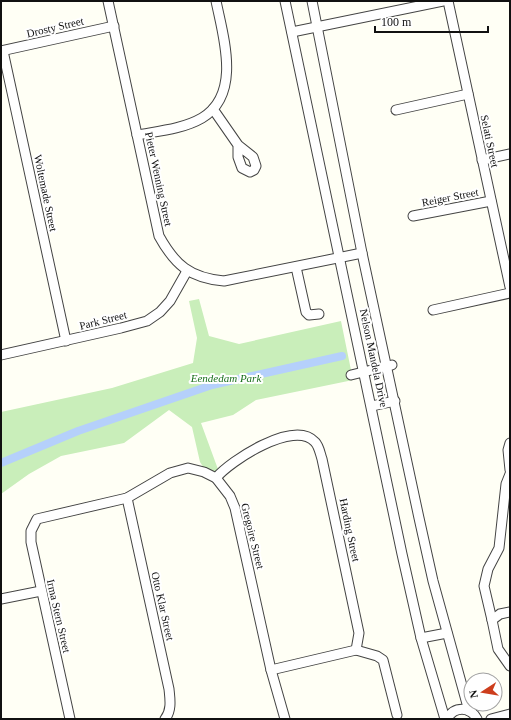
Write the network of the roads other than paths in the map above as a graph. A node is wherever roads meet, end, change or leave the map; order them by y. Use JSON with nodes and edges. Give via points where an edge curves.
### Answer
{"nodes":[{"id":1,"x":108,"y":1,"type":"edge"},
{"id":2,"x":216,"y":1,"type":"edge"},
{"id":3,"x":285,"y":1,"type":"edge"},
{"id":4,"x":312,"y":1,"type":"edge"},
{"id":5,"x":443,"y":1,"type":"edge"},
{"id":6,"x":448,"y":1,"type":"edge"},
{"id":7,"x":114,"y":26,"type":"junction"},
{"id":8,"x":318,"y":26,"type":"junction"},
{"id":9,"x":292,"y":32,"type":"junction"},
{"id":10,"x":2,"y":51,"type":"edge"},
{"id":11,"x":468,"y":94,"type":"junction"},
{"id":12,"x":213,"y":109,"type":"junction"},
{"id":13,"x":396,"y":110,"type":"dead end"},
{"id":14,"x":138,"y":135,"type":"junction"},
{"id":15,"x":238,"y":145,"type":"dead end"},
{"id":16,"x":510,"y":154,"type":"edge"},
{"id":17,"x":482,"y":160,"type":"junction"},
{"id":18,"x":491,"y":201,"type":"junction"},
{"id":19,"x":413,"y":216,"type":"dead end"},
{"id":20,"x":362,"y":253,"type":"junction"},
{"id":21,"x":341,"y":257,"type":"junction"},
{"id":22,"x":296,"y":267,"type":"junction"},
{"id":23,"x":187,"y":271,"type":"junction"},
{"id":24,"x":510,"y":287,"type":"edge"},
{"id":25,"x":510,"y":293,"type":"edge"},
{"id":26,"x":433,"y":310,"type":"dead end"},
{"id":27,"x":319,"y":314,"type":"dead end"},
{"id":28,"x":66,"y":341,"type":"junction"},
{"id":29,"x":1,"y":355,"type":"edge"},
{"id":30,"x":391,"y":366,"type":"junction"},
{"id":31,"x":365,"y":372,"type":"junction"},
{"id":32,"x":351,"y":375,"type":"dead end"},
{"id":33,"x":395,"y":401,"type":"junction"},
{"id":34,"x":372,"y":406,"type":"junction"},
{"id":35,"x":510,"y":443,"type":"edge"},
{"id":36,"x":510,"y":470,"type":"edge"},
{"id":37,"x":510,"y":474,"type":"edge"},
{"id":38,"x":216,"y":478,"type":"junction"},
{"id":39,"x":126,"y":498,"type":"junction"},
{"id":40,"x":37,"y":519,"type":"joint"},
{"id":41,"x":41,"y":591,"type":"junction"},
{"id":42,"x":1,"y":599,"type":"edge"},
{"id":43,"x":510,"y":612,"type":"edge"},
{"id":44,"x":492,"y":620,"type":"junction"},
{"id":45,"x":447,"y":633,"type":"junction"},
{"id":46,"x":422,"y":638,"type":"junction"},
{"id":47,"x":356,"y":650,"type":"junction"},
{"id":48,"x":510,"y":666,"type":"edge"},
{"id":49,"x":271,"y":670,"type":"junction"},
{"id":50,"x":463,"y":690,"type":"edge"},
{"id":51,"x":463,"y":710,"type":"edge"},
{"id":52,"x":510,"y":714,"type":"edge"},
{"id":53,"x":397,"y":715,"type":"dead end"},
{"id":54,"x":70,"y":719,"type":"edge"},
{"id":55,"x":165,"y":719,"type":"edge"},
{"id":56,"x":285,"y":719,"type":"edge"},
{"id":57,"x":446,"y":719,"type":"edge"},
{"id":58,"x":491,"y":719,"type":"edge"}],
"edges":[{"from":1,"to":7,"type":"street","name":"Pieter Wenning Street"},
{"from":2,"to":12,"type":"street","via":[[228,70],[223,91]]},
{"from":3,"to":9,"type":"street","name":"Nelson Mandela Drive"},
{"from":4,"to":8,"type":"street","name":"Nelson Mandela Drive"},
{"from":5,"to":8,"type":"street"},
{"from":6,"to":11,"type":"street","name":"Selati Street"},
{"from":7,"to":10,"type":"street","name":"Drosty Street"},
{"from":7,"to":14,"type":"street","name":"Pieter Wenning Street"},
{"from":8,"to":9,"type":"street"},
{"from":8,"to":20,"type":"street","name":"Nelson Mandela Drive"},
{"from":9,"to":21,"type":"street","name":"Nelson Mandela Drive"},
{"from":10,"to":28,"type":"street","name":"Woltemade Street"},
{"from":11,"to":13,"type":"street"},
{"from":11,"to":17,"type":"street","name":"Selati Street"},
{"from":12,"to":14,"type":"street","via":[[202,118],[186,125]]},
{"from":12,"to":15,"type":"street"},
{"from":14,"to":23,"type":"street","name":"Pieter Wenning Street","via":[[159,236],[165,247]]},
{"from":16,"to":17,"type":"street"},
{"from":17,"to":18,"type":"street","name":"Selati Street"},
{"from":18,"to":19,"type":"street","name":"Reiger Street"},
{"from":18,"to":24,"type":"street","name":"Selati Street"},
{"from":20,"to":21,"type":"street","name":"Pieter Wenning Street"},
{"from":20,"to":30,"type":"street","name":"Nelson Mandela Drive"},
{"from":21,"to":22,"type":"street","name":"Pieter Wenning Street"},
{"from":21,"to":31,"type":"street","name":"Nelson Mandela Drive"},
{"from":22,"to":23,"type":"street","name":"Pieter Wenning Street","via":[[224,280],[208,279]]},
{"from":22,"to":27,"type":"street","via":[[306,312],[309,315]]},
{"from":23,"to":28,"type":"street","name":"Park Street","via":[[170,301],[148,320]]},
{"from":25,"to":26,"type":"street"},
{"from":28,"to":29,"type":"street","name":"Park Street"},
{"from":30,"to":31,"type":"street"},
{"from":30,"to":33,"type":"street","name":"Nelson Mandela Drive"},
{"from":31,"to":32,"type":"street"},
{"from":31,"to":34,"type":"street","name":"Nelson Mandela Drive"},
{"from":33,"to":34,"type":"street"},
{"from":33,"to":45,"type":"street","name":"Nelson Mandela Drive","via":[[420,525]]},
{"from":34,"to":46,"type":"street","name":"Nelson Mandela Drive"},
{"from":35,"to":36,"type":"street"},
{"from":37,"to":44,"type":"street","via":[[506,484],[498,548],[488,569],[484,586]]},
{"from":38,"to":39,"type":"street","name":"Gregoire Street","via":[[197,469],[181,469]]},
{"from":38,"to":47,"type":"street","name":"Harding Street","via":[[233,462],[276,439],[297,436],[314,441],[322,459],[359,633]]},
{"from":38,"to":49,"type":"street","name":"Gregoire Street","via":[[230,496],[235,508]]},
{"from":39,"to":40,"type":"street","name":"Gregoire Street"},
{"from":39,"to":55,"type":"street","name":"Otto Klar Street","via":[[169,689],[169,714]]},
{"from":40,"to":41,"type":"street","name":"Irma Stern Street","via":[[31,531],[31,542]]},
{"from":41,"to":42,"type":"street"},
{"from":41,"to":54,"type":"street","name":"Irma Stern Street"},
{"from":43,"to":44,"type":"street","via":[[500,614]]},
{"from":44,"to":48,"type":"street","via":[[498,649]]},
{"from":45,"to":46,"type":"street"},
{"from":45,"to":50,"type":"street","name":"Nelson Mandela Drive"},
{"from":46,"to":57,"type":"street","name":"Nelson Mandela Drive"},
{"from":47,"to":49,"type":"street"},
{"from":47,"to":53,"type":"street","via":[[378,656],[383,660]]},
{"from":49,"to":56,"type":"street","name":"Gregoire Street"},
{"from":51,"to":57,"type":"street","via":[[453,711]]},
{"from":52,"to":58,"type":"street"}]}
